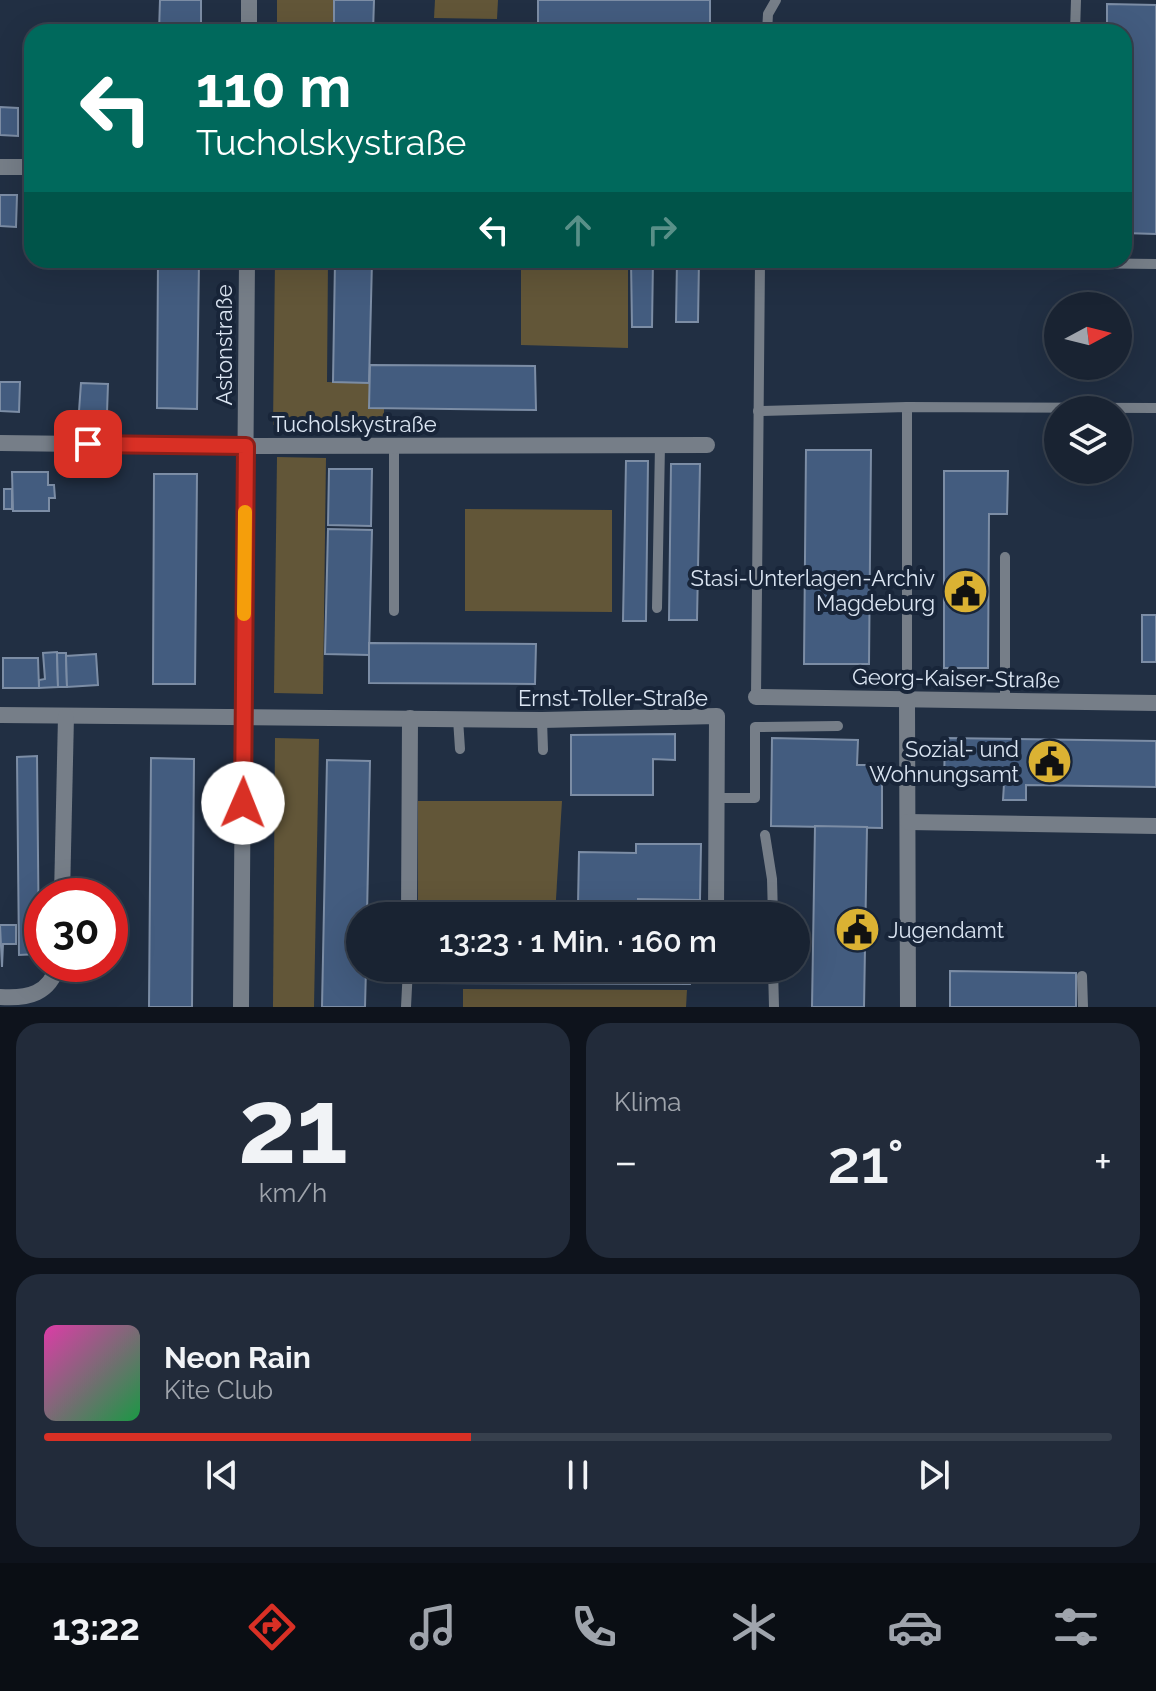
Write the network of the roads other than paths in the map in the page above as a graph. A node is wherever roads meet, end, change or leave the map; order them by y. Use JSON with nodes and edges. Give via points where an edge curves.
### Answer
{"nodes":[{"id":1,"x":249,"y":0,"type":"edge"},
{"id":2,"x":776,"y":0,"type":"edge"},
{"id":3,"x":1076,"y":0,"type":"edge"},
{"id":4,"x":249,"y":24,"type":"edge"},
{"id":5,"x":767,"y":24,"type":"edge"},
{"id":6,"x":1075,"y":24,"type":"edge"},
{"id":7,"x":0,"y":167,"type":"edge"},
{"id":8,"x":24,"y":167,"type":"edge"},
{"id":9,"x":1132,"y":263,"type":"edge"},
{"id":10,"x":1156,"y":264,"type":"edge"},
{"id":11,"x":247,"y":268,"type":"edge"},
{"id":12,"x":760,"y":268,"type":"edge"},
{"id":13,"x":907,"y":407,"type":"junction"},
{"id":14,"x":1156,"y":408,"type":"edge"},
{"id":15,"x":758,"y":411,"type":"junction"},
{"id":16,"x":0,"y":443,"type":"edge"},
{"id":17,"x":660,"y":445,"type":"junction"},
{"id":18,"x":707,"y":445,"type":"dead end"},
{"id":19,"x":246,"y":446,"type":"junction"},
{"id":20,"x":394,"y":446,"type":"junction"},
{"id":21,"x":1005,"y":557,"type":"dead end"},
{"id":22,"x":657,"y":608,"type":"dead end"},
{"id":23,"x":394,"y":611,"type":"dead end"},
{"id":24,"x":756,"y":697,"type":"joint"},
{"id":25,"x":907,"y":699,"type":"junction"},
{"id":26,"x":1005,"y":701,"type":"junction"},
{"id":27,"x":1156,"y":703,"type":"edge"},
{"id":28,"x":0,"y":715,"type":"edge"},
{"id":29,"x":66,"y":716,"type":"junction"},
{"id":30,"x":244,"y":716,"type":"junction"},
{"id":31,"x":410,"y":718,"type":"junction"},
{"id":32,"x":458,"y":719,"type":"junction"},
{"id":33,"x":542,"y":720,"type":"junction"},
{"id":34,"x":838,"y":726,"type":"dead end"},
{"id":35,"x":460,"y":749,"type":"dead end"},
{"id":36,"x":543,"y":750,"type":"dead end"},
{"id":37,"x":717,"y":798,"type":"junction"},
{"id":38,"x":908,"y":822,"type":"junction"},
{"id":39,"x":1156,"y":826,"type":"edge"},
{"id":40,"x":765,"y":835,"type":"dead end"},
{"id":41,"x":62,"y":878,"type":"edge"},
{"id":42,"x":409,"y":902,"type":"edge"},
{"id":43,"x":716,"y":902,"type":"edge"},
{"id":44,"x":773,"y":902,"type":"edge"},
{"id":45,"x":1082,"y":976,"type":"dead end"},
{"id":46,"x":50,"y":982,"type":"edge"},
{"id":47,"x":407,"y":982,"type":"edge"},
{"id":48,"x":773,"y":982,"type":"edge"},
{"id":49,"x":0,"y":997,"type":"edge"},
{"id":50,"x":241,"y":1007,"type":"edge"},
{"id":51,"x":406,"y":1007,"type":"edge"},
{"id":52,"x":774,"y":1007,"type":"edge"},
{"id":53,"x":908,"y":1007,"type":"edge"},
{"id":54,"x":1083,"y":1007,"type":"edge"}],
"edges":[{"from":1,"to":4,"type":"street"},
{"from":2,"to":5,"type":"lane"},
{"from":3,"to":6,"type":"lane"},
{"from":7,"to":8,"type":"street"},
{"from":9,"to":10,"type":"lane"},
{"from":11,"to":19,"type":"street","name":"Astonstraße"},
{"from":12,"to":15,"type":"lane"},
{"from":13,"to":14,"type":"lane"},
{"from":13,"to":15,"type":"lane"},
{"from":13,"to":25,"type":"lane"},
{"from":15,"to":24,"type":"lane"},
{"from":16,"to":19,"type":"street","name":"Tucholskystraße"},
{"from":17,"to":18,"type":"street","name":"Tucholskystraße"},
{"from":17,"to":20,"type":"street","name":"Tucholskystraße"},
{"from":17,"to":22,"type":"lane"},
{"from":19,"to":20,"type":"street","name":"Tucholskystraße"},
{"from":19,"to":30,"type":"street","name":"Astonstraße"},
{"from":20,"to":23,"type":"lane"},
{"from":21,"to":26,"type":"lane"},
{"from":24,"to":25,"type":"street","name":"Georg-Kaiser-Straße"},
{"from":25,"to":26,"type":"street","name":"Georg-Kaiser-Straße"},
{"from":25,"to":38,"type":"street"},
{"from":26,"to":27,"type":"street","name":"Georg-Kaiser-Straße"},
{"from":28,"to":29,"type":"street","name":"Ernst-Toller-Straße"},
{"from":29,"to":30,"type":"street","name":"Ernst-Toller-Straße"},
{"from":29,"to":41,"type":"street"},
{"from":30,"to":31,"type":"street","name":"Ernst-Toller-Straße"},
{"from":30,"to":50,"type":"street","name":"Astonstraße"},
{"from":31,"to":32,"type":"street","name":"Ernst-Toller-Straße"},
{"from":31,"to":42,"type":"street"},
{"from":32,"to":33,"type":"street","name":"Ernst-Toller-Straße"},
{"from":32,"to":35,"type":"lane"},
{"from":33,"to":36,"type":"lane"},
{"from":33,"to":37,"type":"street","name":"Ernst-Toller-Straße","via":[[717,716]]},
{"from":34,"to":37,"type":"lane","via":[[755,727],[755,798]]},
{"from":37,"to":43,"type":"street","name":"Ernst-Toller-Straße"},
{"from":38,"to":39,"type":"street"},
{"from":38,"to":53,"type":"street"},
{"from":40,"to":44,"type":"lane"},
{"from":45,"to":54,"type":"lane"},
{"from":46,"to":49,"type":"street","via":[[27,997]]},
{"from":47,"to":51,"type":"lane"},
{"from":48,"to":52,"type":"lane"}]}
